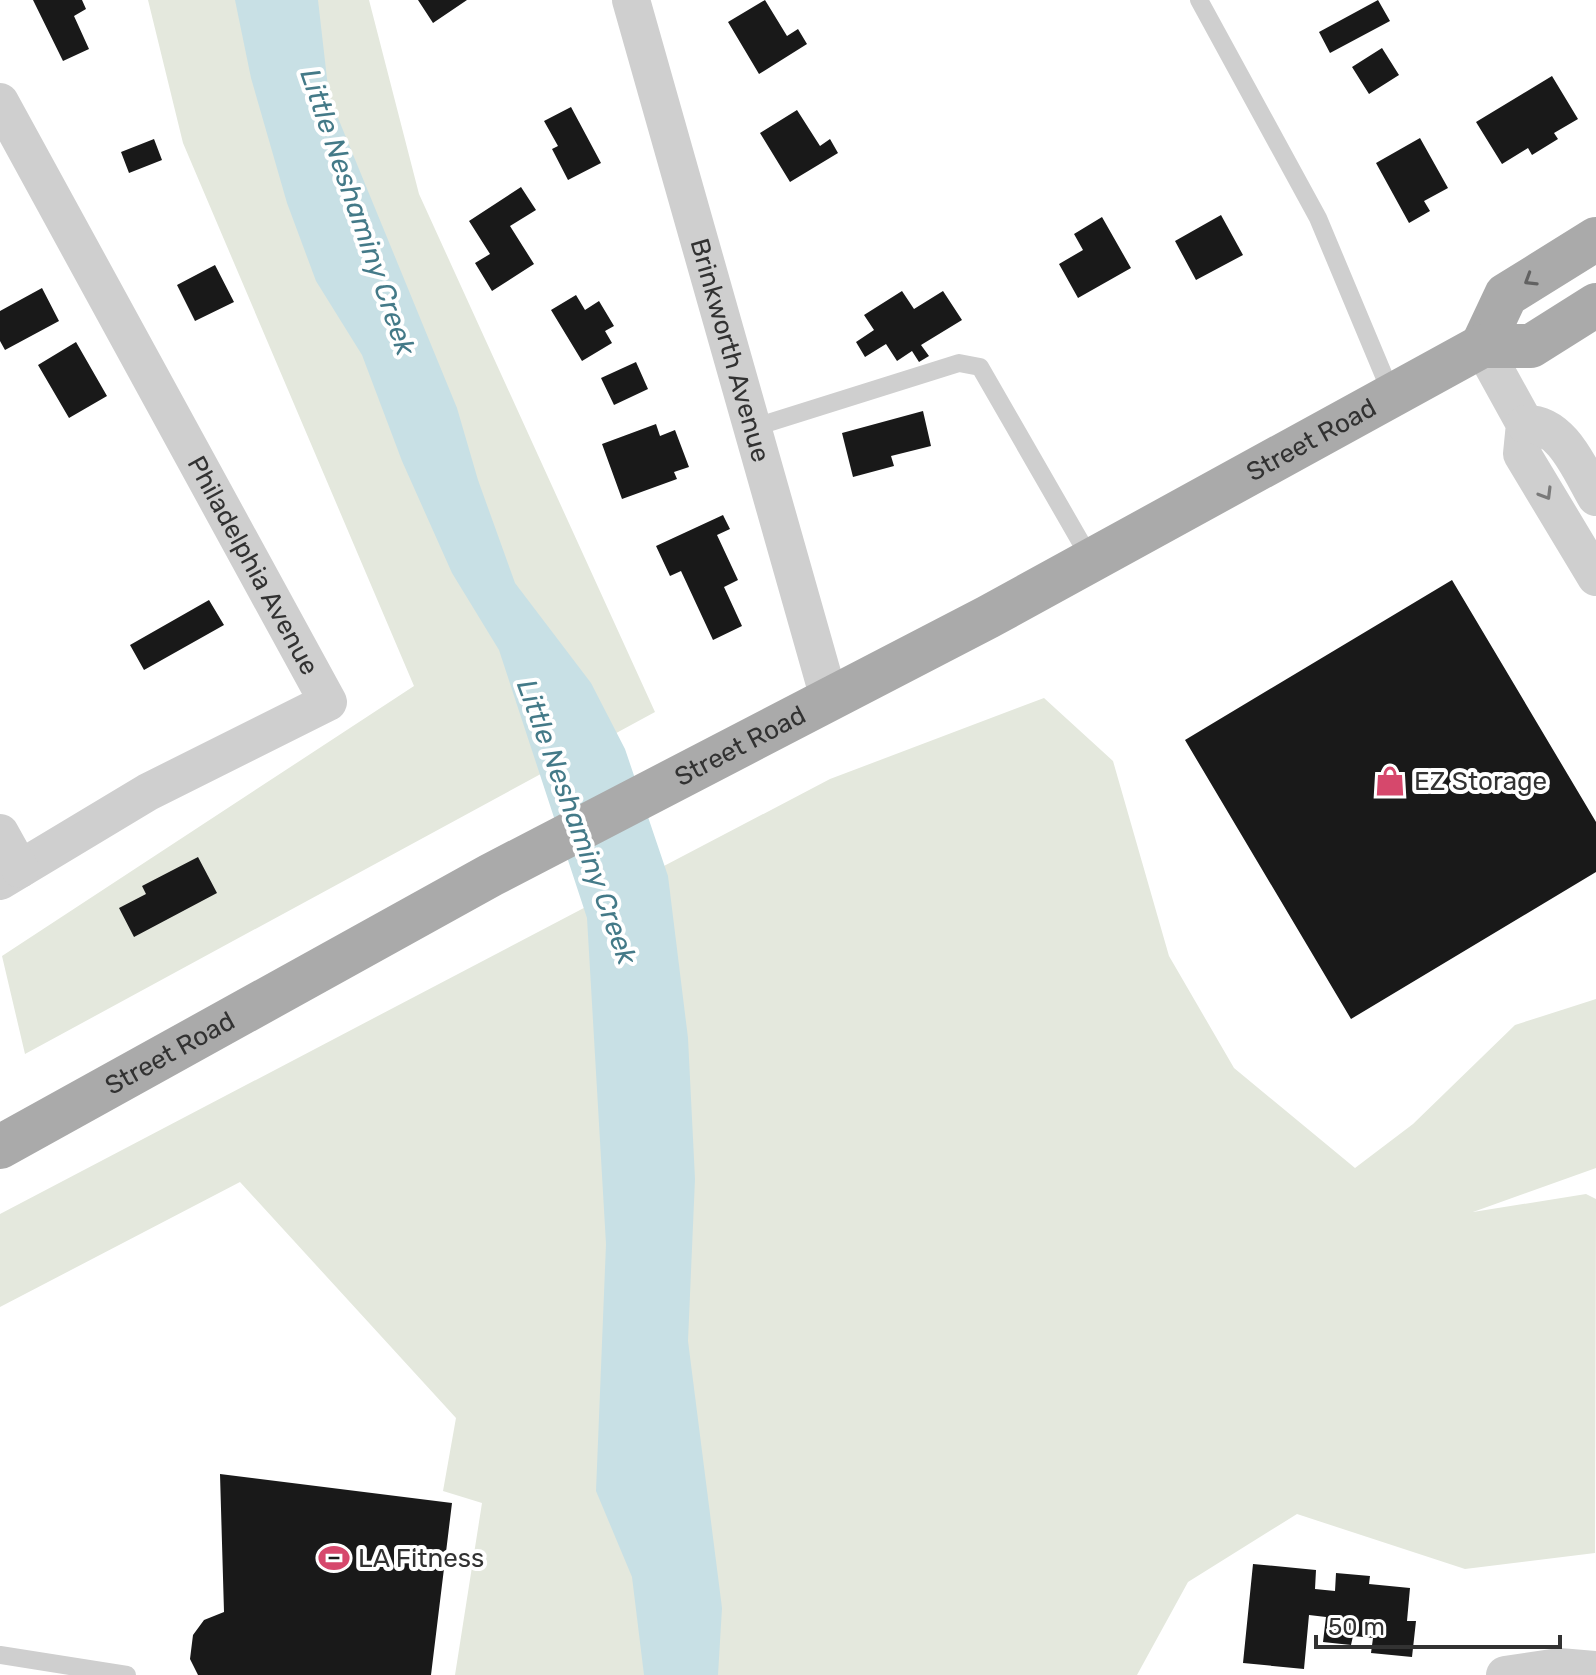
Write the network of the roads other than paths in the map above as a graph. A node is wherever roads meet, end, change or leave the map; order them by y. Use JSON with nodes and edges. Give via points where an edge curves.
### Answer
{"nodes":[{"id":1,"x":631,"y":0,"type":"edge"},
{"id":2,"x":1199,"y":0,"type":"edge"},
{"id":3,"x":0,"y":102,"type":"edge"},
{"id":4,"x":1596,"y":239,"type":"edge"},
{"id":5,"x":1596,"y":305,"type":"edge"},
{"id":6,"x":1482,"y":346,"type":"junction"},
{"id":7,"x":1392,"y":395,"type":"junction"},
{"id":8,"x":1525,"y":424,"type":"junction"},
{"id":9,"x":752,"y":428,"type":"junction"},
{"id":10,"x":1596,"y":497,"type":"edge"},
{"id":11,"x":1091,"y":560,"type":"junction"},
{"id":12,"x":1596,"y":577,"type":"edge"},
{"id":13,"x":829,"y":698,"type":"junction"},
{"id":14,"x":0,"y":833,"type":"edge"},
{"id":15,"x":10,"y":875,"type":"edge"},
{"id":16,"x":0,"y":1147,"type":"edge"},
{"id":17,"x":0,"y":1655,"type":"edge"},
{"id":18,"x":1596,"y":1670,"type":"edge"},
{"id":19,"x":127,"y":1675,"type":"edge"},
{"id":20,"x":1505,"y":1675,"type":"edge"}],
"edges":[{"from":1,"to":9,"type":"street","name":"Brinkworth Avenue"},
{"from":2,"to":7,"type":"lane","via":[[1318,218]]},
{"from":3,"to":15,"type":"street","name":"Philadelphia Avenue","via":[[328,702],[148,792]]},
{"from":4,"to":6,"type":"main road","one_way":true,"via":[[1506,295]]},
{"from":5,"to":6,"type":"main road","name":"Street Road","via":[[1531,346]]},
{"from":6,"to":7,"type":"main road","name":"Street Road"},
{"from":6,"to":8,"type":"street"},
{"from":7,"to":11,"type":"main road","name":"Street Road"},
{"from":8,"to":10,"type":"street","via":[[1548,429],[1562,442]]},
{"from":8,"to":12,"type":"street","one_way":true,"via":[[1522,454]]},
{"from":9,"to":11,"type":"lane","via":[[959,363],[980,367]]},
{"from":9,"to":13,"type":"street","name":"Brinkworth Avenue"},
{"from":11,"to":13,"type":"main road","name":"Street Road"},
{"from":13,"to":16,"type":"main road","name":"Street Road","via":[[491,875]]},
{"from":14,"to":15,"type":"street"},
{"from":17,"to":19,"type":"lane"},
{"from":18,"to":20,"type":"street","via":[[1559,1667]]}]}
